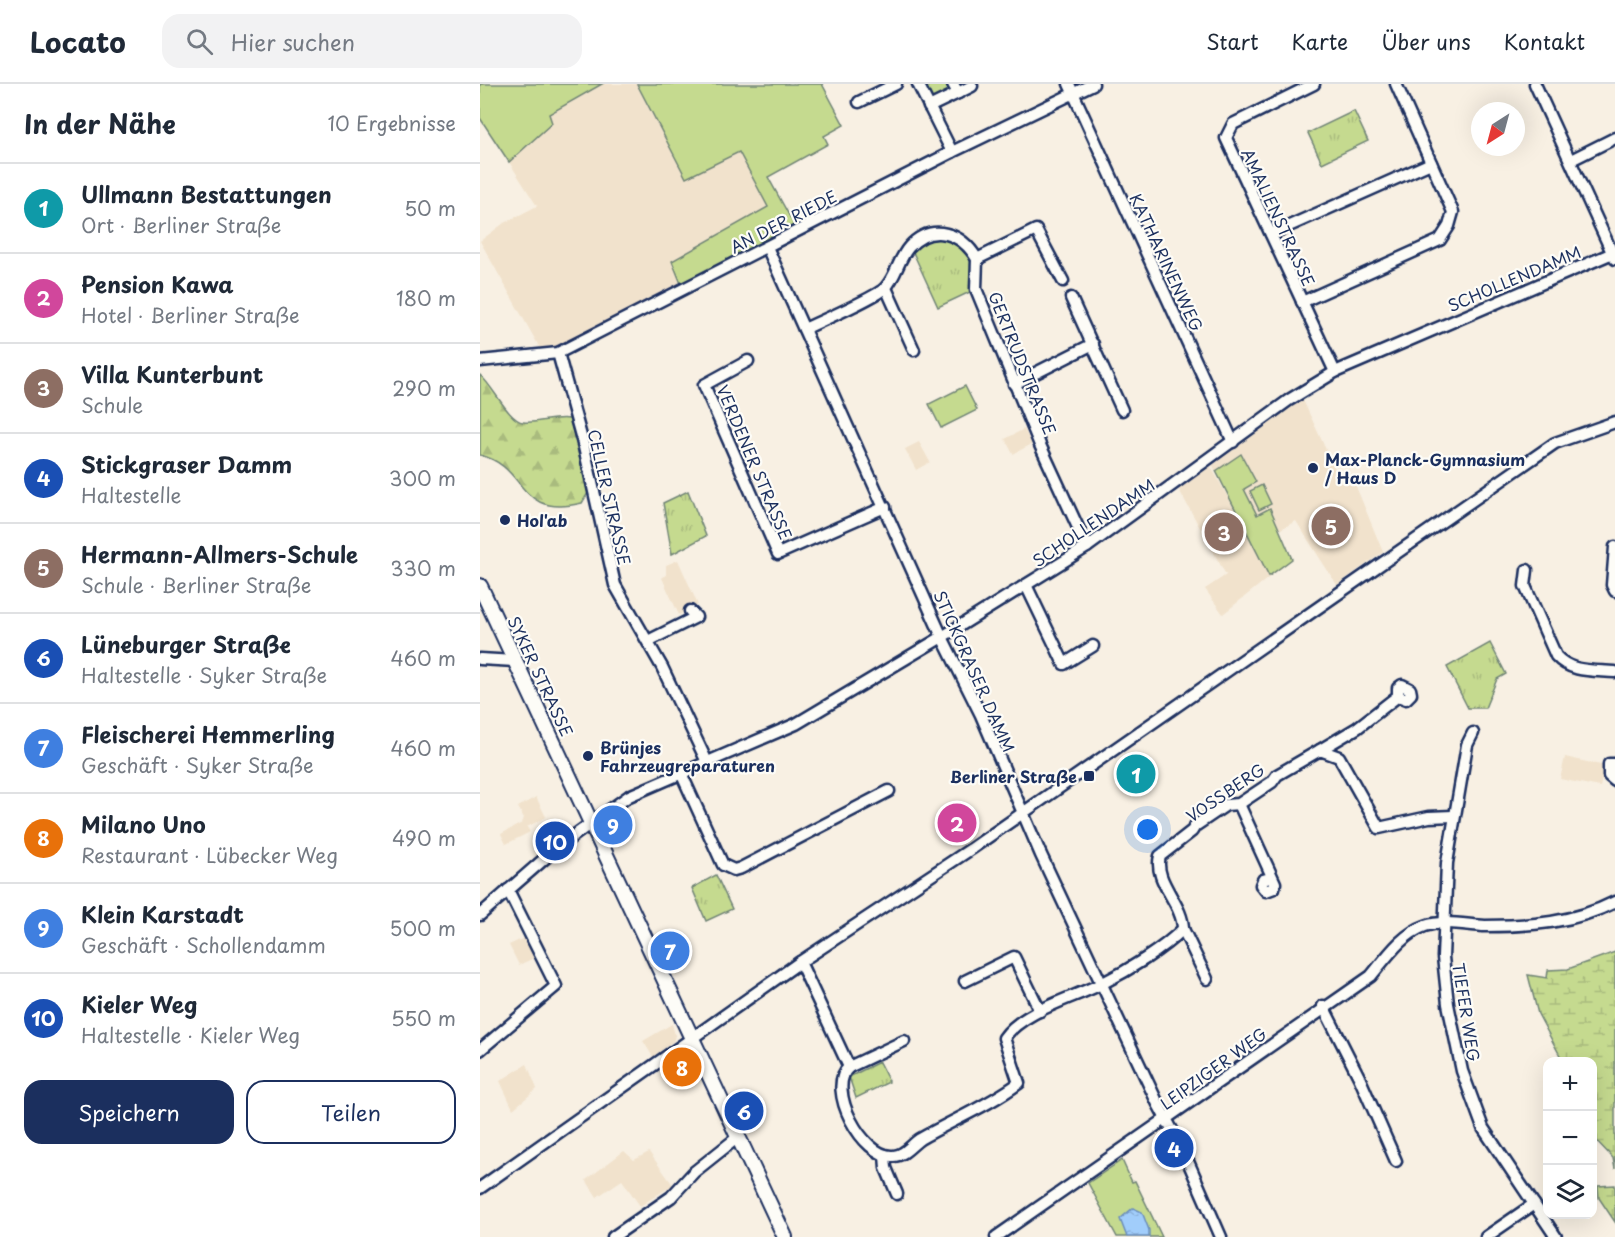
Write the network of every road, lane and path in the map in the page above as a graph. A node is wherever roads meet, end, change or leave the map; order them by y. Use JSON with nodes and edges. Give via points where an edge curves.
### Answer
{"nodes":[{"id":1,"x":896,"y":84,"type":"edge"},
{"id":2,"x":918,"y":84,"type":"edge"},
{"id":3,"x":1093,"y":84,"type":"edge"},
{"id":4,"x":1314,"y":84,"type":"edge"},
{"id":5,"x":1396,"y":84,"type":"edge"},
{"id":6,"x":1535,"y":84,"type":"edge"},
{"id":7,"x":972,"y":86,"type":"dead end"},
{"id":8,"x":955,"y":88,"type":"edge"},
{"id":9,"x":1072,"y":89,"type":"edge"},
{"id":10,"x":860,"y":102,"type":"dead end"},
{"id":11,"x":929,"y":107,"type":"junction"},
{"id":12,"x":1615,"y":138,"type":"edge"},
{"id":13,"x":952,"y":152,"type":"junction"},
{"id":14,"x":1571,"y":160,"type":"junction"},
{"id":15,"x":1431,"y":163,"type":"junction"},
{"id":16,"x":1271,"y":234,"type":"junction"},
{"id":17,"x":767,"y":247,"type":"junction"},
{"id":18,"x":1614,"y":255,"type":"edge"},
{"id":19,"x":977,"y":259,"type":"junction"},
{"id":20,"x":1063,"y":281,"type":"dead end"},
{"id":21,"x":886,"y":288,"type":"junction"},
{"id":22,"x":1071,"y":298,"type":"dead end"},
{"id":23,"x":1302,"y":302,"type":"junction"},
{"id":24,"x":804,"y":329,"type":"junction"},
{"id":25,"x":1093,"y":344,"type":"junction"},
{"id":26,"x":914,"y":350,"type":"dead end"},
{"id":27,"x":558,"y":352,"type":"junction"},
{"id":28,"x":480,"y":360,"type":"edge"},
{"id":29,"x":748,"y":361,"type":"dead end"},
{"id":30,"x":1335,"y":372,"type":"junction"},
{"id":31,"x":1014,"y":384,"type":"junction"},
{"id":32,"x":1122,"y":410,"type":"dead end"},
{"id":33,"x":1615,"y":422,"type":"edge"},
{"id":34,"x":1233,"y":442,"type":"junction"},
{"id":35,"x":885,"y":507,"type":"junction"},
{"id":36,"x":1087,"y":547,"type":"junction"},
{"id":37,"x":1615,"y":547,"type":"edge"},
{"id":38,"x":1527,"y":570,"type":"dead end"},
{"id":39,"x":1026,"y":585,"type":"junction"},
{"id":40,"x":480,"y":586,"type":"edge"},
{"id":41,"x":1615,"y":591,"type":"edge"},
{"id":42,"x":690,"y":610,"type":"dead end"},
{"id":43,"x":942,"y":636,"type":"junction"},
{"id":44,"x":648,"y":641,"type":"junction"},
{"id":45,"x":1093,"y":646,"type":"dead end"},
{"id":46,"x":480,"y":659,"type":"edge"},
{"id":47,"x":515,"y":661,"type":"junction"},
{"id":48,"x":1615,"y":672,"type":"edge"},
{"id":49,"x":1398,"y":696,"type":"dead end"},
{"id":50,"x":1473,"y":733,"type":"dead end"},
{"id":51,"x":1340,"y":736,"type":"junction"},
{"id":52,"x":1320,"y":750,"type":"junction"},
{"id":53,"x":1339,"y":757,"type":"junction"},
{"id":54,"x":707,"y":762,"type":"junction"},
{"id":55,"x":1615,"y":764,"type":"edge"},
{"id":56,"x":681,"y":773,"type":"junction"},
{"id":57,"x":1615,"y":781,"type":"edge"},
{"id":58,"x":889,"y":791,"type":"dead end"},
{"id":59,"x":1239,"y":804,"type":"junction"},
{"id":60,"x":1022,"y":813,"type":"junction"},
{"id":61,"x":1453,"y":816,"type":"junction"},
{"id":62,"x":590,"y":822,"type":"junction"},
{"id":63,"x":1270,"y":878,"type":"dead end"},
{"id":64,"x":508,"y":890,"type":"junction"},
{"id":65,"x":1615,"y":902,"type":"edge"},
{"id":66,"x":480,"y":915,"type":"edge"},
{"id":67,"x":1444,"y":924,"type":"junction"},
{"id":68,"x":1183,"y":929,"type":"junction"},
{"id":69,"x":800,"y":962,"type":"junction"},
{"id":70,"x":1207,"y":979,"type":"dead end"},
{"id":71,"x":965,"y":981,"type":"dead end"},
{"id":72,"x":1103,"y":983,"type":"junction"},
{"id":73,"x":1323,"y":1006,"type":"junction"},
{"id":74,"x":1040,"y":1011,"type":"junction"},
{"id":75,"x":692,"y":1038,"type":"junction"},
{"id":76,"x":904,"y":1041,"type":"dead end"},
{"id":77,"x":480,"y":1050,"type":"edge"},
{"id":78,"x":849,"y":1067,"type":"junction"},
{"id":79,"x":1168,"y":1120,"type":"junction"},
{"id":80,"x":738,"y":1137,"type":"junction"},
{"id":81,"x":885,"y":1155,"type":"junction"},
{"id":82,"x":1396,"y":1161,"type":"dead end"},
{"id":83,"x":480,"y":1188,"type":"edge"},
{"id":84,"x":897,"y":1194,"type":"dead end"},
{"id":85,"x":1534,"y":1204,"type":"junction"},
{"id":86,"x":613,"y":1237,"type":"edge"},
{"id":87,"x":785,"y":1237,"type":"edge"},
{"id":88,"x":996,"y":1237,"type":"edge"},
{"id":89,"x":1221,"y":1237,"type":"edge"},
{"id":90,"x":1486,"y":1237,"type":"edge"},
{"id":91,"x":1556,"y":1237,"type":"edge"}],
"edges":[{"from":1,"to":10,"type":"street"},
{"from":2,"to":11,"type":"street"},
{"from":3,"to":9,"type":"street","name":"AN DER RIEDE"},
{"from":4,"to":16,"type":"street","name":"AMALIENSTRASSE","via":[[1233,124],[1228,133],[1227,144]]},
{"from":5,"to":15,"type":"street"},
{"from":6,"to":14,"type":"street"},
{"from":7,"to":8,"type":"street"},
{"from":8,"to":11,"type":"street"},
{"from":9,"to":13,"type":"street","name":"AN DER RIEDE"},
{"from":9,"to":34,"type":"street","name":"KATHARINENWEG"},
{"from":11,"to":13,"type":"street"},
{"from":12,"to":14,"type":"street"},
{"from":13,"to":17,"type":"street","name":"AN DER RIEDE"},
{"from":14,"to":18,"type":"street"},
{"from":15,"to":16,"type":"street"},
{"from":15,"to":23,"type":"street","via":[[1453,212],[1440,240]]},
{"from":16,"to":23,"type":"street","name":"AMALIENSTRASSE"},
{"from":17,"to":24,"type":"street","name":"STICKGRASER DAMM"},
{"from":17,"to":27,"type":"street","name":"AN DER RIEDE"},
{"from":18,"to":30,"type":"street","name":"SCHOLLENDAMM"},
{"from":19,"to":20,"type":"street","via":[[1036,230]]},
{"from":19,"to":21,"type":"street","via":[[962,240],[935,232],[908,248]]},
{"from":19,"to":31,"type":"street","name":"GERTRUDSTRASSE","via":[[976,289]]},
{"from":21,"to":24,"type":"street"},
{"from":21,"to":26,"type":"street"},
{"from":22,"to":25,"type":"street"},
{"from":23,"to":30,"type":"street","name":"AMALIENSTRASSE"},
{"from":24,"to":35,"type":"street","name":"STICKGRASER DAMM"},
{"from":25,"to":31,"type":"street"},
{"from":25,"to":32,"type":"street"},
{"from":27,"to":28,"type":"street","name":"AN DER RIEDE"},
{"from":27,"to":44,"type":"street","name":"CELLER STRASSE","via":[[615,585]]},
{"from":29,"to":35,"type":"street","name":"VERDENER STRASSE","via":[[704,385],[778,554]]},
{"from":30,"to":34,"type":"street","name":"SCHOLLENDAMM"},
{"from":31,"to":36,"type":"street","name":"GERTRUDSTRASSE"},
{"from":33,"to":60,"type":"street","via":[[1556,443]]},
{"from":34,"to":36,"type":"street","name":"SCHOLLENDAMM"},
{"from":35,"to":43,"type":"street","name":"STICKGRASER DAMM"},
{"from":36,"to":39,"type":"street","name":"SCHOLLENDAMM"},
{"from":37,"to":41,"type":"street"},
{"from":38,"to":48,"type":"street","via":[[1525,586],[1556,656],[1574,668]]},
{"from":39,"to":43,"type":"street","name":"SCHOLLENDAMM"},
{"from":39,"to":45,"type":"street","via":[[1064,664]]},
{"from":40,"to":47,"type":"main road","name":"SYKER STRASSE"},
{"from":42,"to":44,"type":"street","via":[[696,617]]},
{"from":43,"to":54,"type":"street","name":"SCHOLLENDAMM","via":[[796,724]]},
{"from":43,"to":60,"type":"street","name":"STICKGRASER DAMM"},
{"from":44,"to":54,"type":"street","name":"CELLER STRASSE"},
{"from":46,"to":47,"type":"street"},
{"from":47,"to":62,"type":"main road","name":"SYKER STRASSE"},
{"from":49,"to":51,"type":"street","name":"VOSSBERG","via":[[1357,728]]},
{"from":50,"to":61,"type":"street","name":"TIEFER WEG","via":[[1467,745]]},
{"from":51,"to":52,"type":"street","name":"VOSSBERG"},
{"from":51,"to":53,"type":"street"},
{"from":52,"to":53,"type":"street"},
{"from":52,"to":59,"type":"street","name":"VOSSBERG","via":[[1277,775]]},
{"from":53,"to":61,"type":"street","via":[[1379,828]]},
{"from":54,"to":56,"type":"street","name":"SCHOLLENDAMM"},
{"from":55,"to":57,"type":"street","via":[[1608,764],[1609,776]]},
{"from":56,"to":58,"type":"street","via":[[723,865],[734,870]]},
{"from":56,"to":62,"type":"street","name":"SCHOLLENDAMM","via":[[629,796]]},
{"from":59,"to":63,"type":"street","via":[[1269,867]]},
{"from":59,"to":68,"type":"street","name":"VOSSBERG","via":[[1226,805],[1160,856],[1160,874],[1183,919]]},
{"from":60,"to":69,"type":"street"},
{"from":60,"to":72,"type":"street","name":"STICKGRASER DAMM"},
{"from":61,"to":67,"type":"street","name":"TIEFER WEG"},
{"from":62,"to":64,"type":"street","name":"SCHOLLENDAMM"},
{"from":62,"to":75,"type":"main road","name":"SYKER STRASSE"},
{"from":64,"to":66,"type":"street","name":"SCHOLLENDAMM"},
{"from":64,"to":77,"type":"street","via":[[556,986]]},
{"from":65,"to":67,"type":"street","name":"LEIPZIGER WEG","via":[[1569,920],[1536,925]]},
{"from":67,"to":73,"type":"street","name":"LEIPZIGER WEG","via":[[1425,926],[1409,936],[1371,976]]},
{"from":67,"to":85,"type":"street","name":"TIEFER WEG","via":[[1444,982],[1462,1071],[1484,1128]]},
{"from":68,"to":70,"type":"street"},
{"from":68,"to":72,"type":"street","via":[[1147,957]]},
{"from":69,"to":75,"type":"street"},
{"from":69,"to":78,"type":"street"},
{"from":71,"to":74,"type":"street","via":[[1014,957]]},
{"from":72,"to":74,"type":"street"},
{"from":72,"to":79,"type":"street","name":"STICKGRASER DAMM"},
{"from":73,"to":79,"type":"street","name":"LEIPZIGER WEG"},
{"from":73,"to":82,"type":"street"},
{"from":74,"to":81,"type":"street","via":[[1009,1030],[1004,1038],[1019,1083],[997,1100],[919,1140],[905,1152]]},
{"from":75,"to":80,"type":"main road","name":"SYKER STRASSE"},
{"from":75,"to":83,"type":"street"},
{"from":76,"to":78,"type":"street"},
{"from":78,"to":81,"type":"street","via":[[842,1084],[848,1116],[860,1136]]},
{"from":79,"to":88,"type":"street","name":"LEIPZIGER WEG"},
{"from":79,"to":89,"type":"street","name":"STICKGRASER DAMM"},
{"from":80,"to":86,"type":"street","via":[[699,1167],[670,1197]]},
{"from":80,"to":87,"type":"main road","name":"SYKER STRASSE"},
{"from":81,"to":84,"type":"street"},
{"from":85,"to":90,"type":"street"},
{"from":85,"to":91,"type":"street","name":"TIEFER WEG"}]}
